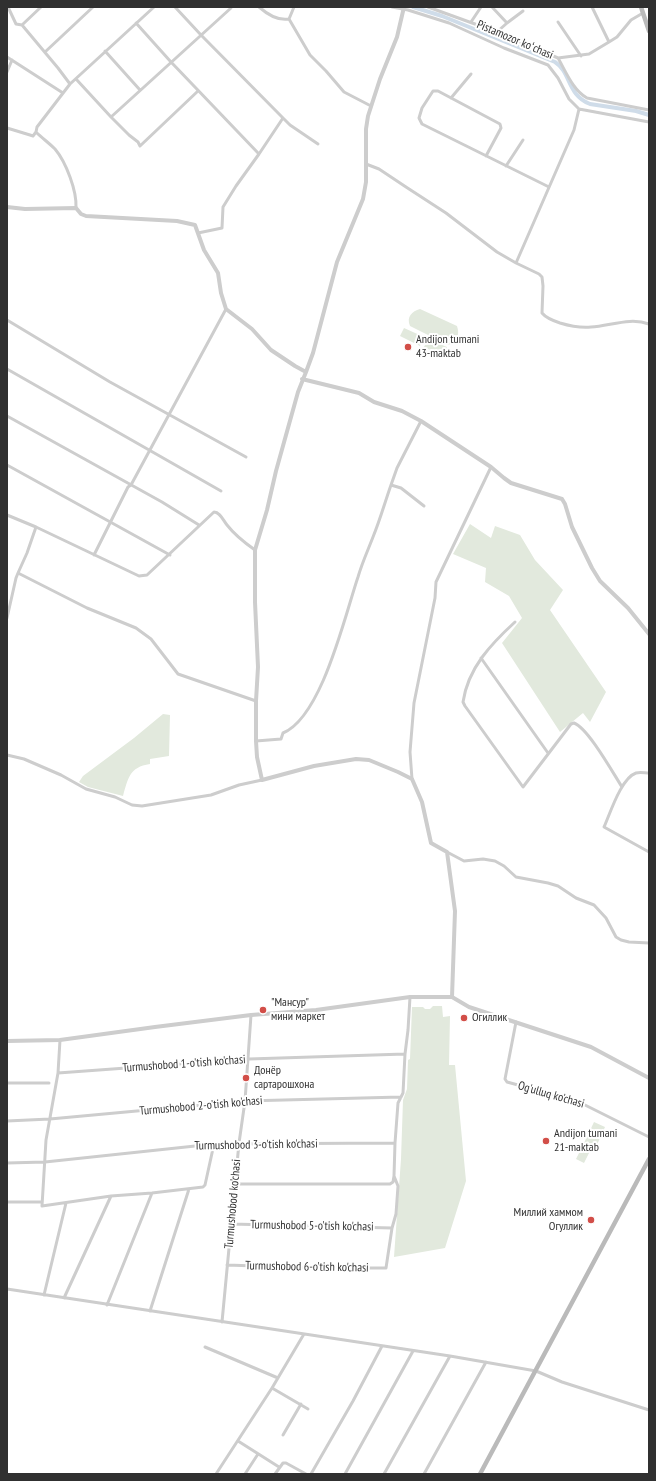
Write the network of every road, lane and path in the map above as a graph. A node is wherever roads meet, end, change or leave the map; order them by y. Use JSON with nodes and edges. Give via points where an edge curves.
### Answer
{"nodes":[{"id":1,"x":8,"y":7,"type":"edge"},
{"id":2,"x":41,"y":7,"type":"edge"},
{"id":3,"x":93,"y":7,"type":"edge"},
{"id":4,"x":154,"y":7,"type":"edge"},
{"id":5,"x":175,"y":7,"type":"edge"},
{"id":6,"x":231,"y":7,"type":"edge"},
{"id":7,"x":259,"y":7,"type":"edge"},
{"id":8,"x":294,"y":7,"type":"edge"},
{"id":9,"x":392,"y":7,"type":"edge"},
{"id":10,"x":428,"y":7,"type":"edge"},
{"id":11,"x":481,"y":7,"type":"edge"},
{"id":12,"x":492,"y":7,"type":"edge"},
{"id":13,"x":592,"y":7,"type":"edge"},
{"id":14,"x":641,"y":7,"type":"edge"},
{"id":15,"x":404,"y":8,"type":"edge"},
{"id":16,"x":523,"y":11,"type":"dead end"},
{"id":17,"x":643,"y":13,"type":"junction"},
{"id":18,"x":288,"y":19,"type":"junction"},
{"id":19,"x":136,"y":22,"type":"junction"},
{"id":20,"x":472,"y":22,"type":"junction"},
{"id":21,"x":558,"y":22,"type":"dead end"},
{"id":22,"x":507,"y":23,"type":"junction"},
{"id":23,"x":22,"y":25,"type":"junction"},
{"id":24,"x":649,"y":30,"type":"edge"},
{"id":25,"x":497,"y":32,"type":"junction"},
{"id":26,"x":201,"y":35,"type":"junction"},
{"id":27,"x":609,"y":42,"type":"junction"},
{"id":28,"x":105,"y":51,"type":"junction"},
{"id":29,"x":45,"y":52,"type":"junction"},
{"id":30,"x":7,"y":56,"type":"edge"},
{"id":31,"x":581,"y":56,"type":"junction"},
{"id":32,"x":558,"y":58,"type":"junction"},
{"id":33,"x":12,"y":60,"type":"junction"},
{"id":34,"x":171,"y":62,"type":"junction"},
{"id":35,"x":7,"y":72,"type":"edge"},
{"id":36,"x":471,"y":74,"type":"dead end"},
{"id":37,"x":76,"y":79,"type":"junction"},
{"id":38,"x":70,"y":84,"type":"junction"},
{"id":39,"x":140,"y":90,"type":"junction"},
{"id":40,"x":198,"y":91,"type":"junction"},
{"id":41,"x":63,"y":93,"type":"junction"},
{"id":42,"x":451,"y":98,"type":"junction"},
{"id":43,"x":371,"y":106,"type":"junction"},
{"id":44,"x":579,"y":109,"type":"junction"},
{"id":45,"x":649,"y":110,"type":"edge"},
{"id":46,"x":111,"y":117,"type":"junction"},
{"id":47,"x":283,"y":118,"type":"junction"},
{"id":48,"x":649,"y":122,"type":"edge"},
{"id":49,"x":7,"y":128,"type":"edge"},
{"id":50,"x":36,"y":132,"type":"junction"},
{"id":51,"x":523,"y":140,"type":"dead end"},
{"id":52,"x":318,"y":144,"type":"dead end"},
{"id":53,"x":259,"y":154,"type":"junction"},
{"id":54,"x":486,"y":156,"type":"junction"},
{"id":55,"x":366,"y":164,"type":"junction"},
{"id":56,"x":506,"y":166,"type":"junction"},
{"id":57,"x":548,"y":187,"type":"junction"},
{"id":58,"x":7,"y":207,"type":"edge"},
{"id":59,"x":76,"y":208,"type":"junction"},
{"id":60,"x":198,"y":233,"type":"junction"},
{"id":61,"x":516,"y":263,"type":"junction"},
{"id":62,"x":226,"y":309,"type":"junction"},
{"id":63,"x":7,"y":320,"type":"edge"},
{"id":64,"x":649,"y":324,"type":"edge"},
{"id":65,"x":7,"y":369,"type":"edge"},
{"id":66,"x":306,"y":372,"type":"junction"},
{"id":67,"x":302,"y":379,"type":"junction"},
{"id":68,"x":170,"y":415,"type":"junction"},
{"id":69,"x":7,"y":416,"type":"edge"},
{"id":70,"x":421,"y":421,"type":"junction"},
{"id":71,"x":150,"y":451,"type":"junction"},
{"id":72,"x":246,"y":457,"type":"dead end"},
{"id":73,"x":7,"y":465,"type":"edge"},
{"id":74,"x":492,"y":467,"type":"junction"},
{"id":75,"x":131,"y":485,"type":"junction"},
{"id":76,"x":391,"y":485,"type":"junction"},
{"id":77,"x":221,"y":491,"type":"dead end"},
{"id":78,"x":424,"y":506,"type":"dead end"},
{"id":79,"x":7,"y":515,"type":"edge"},
{"id":80,"x":110,"y":522,"type":"junction"},
{"id":81,"x":199,"y":525,"type":"junction"},
{"id":82,"x":36,"y":527,"type":"junction"},
{"id":83,"x":255,"y":550,"type":"junction"},
{"id":84,"x":170,"y":554,"type":"junction"},
{"id":85,"x":94,"y":555,"type":"junction"},
{"id":86,"x":18,"y":573,"type":"junction"},
{"id":87,"x":7,"y":618,"type":"edge"},
{"id":88,"x":515,"y":622,"type":"dead end"},
{"id":89,"x":649,"y":634,"type":"edge"},
{"id":90,"x":481,"y":658,"type":"junction"},
{"id":91,"x":256,"y":701,"type":"junction"},
{"id":92,"x":256,"y":741,"type":"junction"},
{"id":93,"x":548,"y":753,"type":"junction"},
{"id":94,"x":7,"y":755,"type":"edge"},
{"id":95,"x":649,"y":773,"type":"edge"},
{"id":96,"x":412,"y":779,"type":"junction"},
{"id":97,"x":262,"y":780,"type":"junction"},
{"id":98,"x":622,"y":787,"type":"junction"},
{"id":99,"x":447,"y":852,"type":"junction"},
{"id":100,"x":649,"y":852,"type":"edge"},
{"id":101,"x":649,"y":943,"type":"edge"},
{"id":102,"x":410,"y":997,"type":"junction"},
{"id":103,"x":452,"y":997,"type":"junction"},
{"id":104,"x":251,"y":1015,"type":"junction"},
{"id":105,"x":516,"y":1022,"type":"junction"},
{"id":106,"x":60,"y":1040,"type":"junction"},
{"id":107,"x":7,"y":1041,"type":"edge"},
{"id":108,"x":405,"y":1054,"type":"junction"},
{"id":109,"x":249,"y":1059,"type":"junction"},
{"id":110,"x":58,"y":1073,"type":"junction"},
{"id":111,"x":649,"y":1078,"type":"edge"},
{"id":112,"x":7,"y":1083,"type":"edge"},
{"id":113,"x":49,"y":1083,"type":"dead end"},
{"id":114,"x":401,"y":1097,"type":"junction"},
{"id":115,"x":245,"y":1101,"type":"junction"},
{"id":116,"x":50,"y":1119,"type":"junction"},
{"id":117,"x":7,"y":1121,"type":"edge"},
{"id":118,"x":649,"y":1137,"type":"edge"},
{"id":119,"x":238,"y":1143,"type":"junction"},
{"id":120,"x":395,"y":1143,"type":"junction"},
{"id":121,"x":214,"y":1144,"type":"junction"},
{"id":122,"x":649,"y":1159,"type":"edge"},
{"id":123,"x":45,"y":1162,"type":"junction"},
{"id":124,"x":7,"y":1163,"type":"edge"},
{"id":125,"x":394,"y":1176,"type":"junction"},
{"id":126,"x":235,"y":1184,"type":"junction"},
{"id":127,"x":189,"y":1189,"type":"junction"},
{"id":128,"x":152,"y":1193,"type":"junction"},
{"id":129,"x":111,"y":1196,"type":"junction"},
{"id":130,"x":7,"y":1202,"type":"edge"},
{"id":131,"x":42,"y":1202,"type":"junction"},
{"id":132,"x":66,"y":1203,"type":"junction"},
{"id":133,"x":231,"y":1224,"type":"junction"},
{"id":134,"x":392,"y":1228,"type":"junction"},
{"id":135,"x":227,"y":1265,"type":"junction"},
{"id":136,"x":7,"y":1289,"type":"edge"},
{"id":137,"x":44,"y":1295,"type":"junction"},
{"id":138,"x":64,"y":1298,"type":"junction"},
{"id":139,"x":107,"y":1304,"type":"junction"},
{"id":140,"x":150,"y":1311,"type":"junction"},
{"id":141,"x":222,"y":1322,"type":"junction"},
{"id":142,"x":304,"y":1334,"type":"junction"},
{"id":143,"x":382,"y":1346,"type":"junction"},
{"id":144,"x":205,"y":1347,"type":"dead end"},
{"id":145,"x":413,"y":1351,"type":"junction"},
{"id":146,"x":450,"y":1356,"type":"junction"},
{"id":147,"x":486,"y":1362,"type":"junction"},
{"id":148,"x":536,"y":1371,"type":"junction"},
{"id":149,"x":278,"y":1378,"type":"junction"},
{"id":150,"x":272,"y":1388,"type":"junction"},
{"id":151,"x":301,"y":1404,"type":"junction"},
{"id":152,"x":308,"y":1409,"type":"dead end"},
{"id":153,"x":649,"y":1410,"type":"edge"},
{"id":154,"x":283,"y":1435,"type":"dead end"},
{"id":155,"x":238,"y":1441,"type":"junction"},
{"id":156,"x":258,"y":1454,"type":"junction"},
{"id":157,"x":279,"y":1467,"type":"junction"},
{"id":158,"x":216,"y":1474,"type":"edge"},
{"id":159,"x":245,"y":1474,"type":"edge"},
{"id":160,"x":275,"y":1474,"type":"edge"},
{"id":161,"x":306,"y":1474,"type":"edge"},
{"id":162,"x":311,"y":1474,"type":"edge"},
{"id":163,"x":345,"y":1474,"type":"edge"},
{"id":164,"x":384,"y":1474,"type":"edge"},
{"id":165,"x":424,"y":1474,"type":"edge"},
{"id":166,"x":480,"y":1474,"type":"edge"}],
"edges":[{"from":1,"to":23,"type":"street","via":[[16,24]]},
{"from":2,"to":23,"type":"street"},
{"from":3,"to":29,"type":"street"},
{"from":4,"to":19,"type":"street"},
{"from":5,"to":26,"type":"street"},
{"from":6,"to":26,"type":"street"},
{"from":7,"to":18,"type":"street","via":[[276,18]]},
{"from":8,"to":18,"type":"street"},
{"from":9,"to":15,"type":"street"},
{"from":10,"to":20,"type":"street","name":"Pistamozor koʻchasi"},
{"from":11,"to":20,"type":"street"},
{"from":12,"to":22,"type":"street"},
{"from":13,"to":27,"type":"street"},
{"from":14,"to":17,"type":"main road"},
{"from":15,"to":43,"type":"street","via":[[397,37]]},
{"from":15,"to":44,"type":"street","via":[[449,23],[548,65],[569,99]]},
{"from":16,"to":22,"type":"street"},
{"from":17,"to":24,"type":"main road"},
{"from":17,"to":27,"type":"street","name":"Pistamozor koʻchasi","via":[[631,20],[617,37]]},
{"from":18,"to":43,"type":"street","via":[[310,55],[344,92]]},
{"from":19,"to":28,"type":"street"},
{"from":19,"to":34,"type":"street"},
{"from":20,"to":25,"type":"street","name":"Pistamozor koʻchasi"},
{"from":21,"to":31,"type":"street"},
{"from":22,"to":25,"type":"street"},
{"from":23,"to":29,"type":"street"},
{"from":25,"to":32,"type":"street","name":"Pistamozor koʻchasi"},
{"from":26,"to":34,"type":"street"},
{"from":26,"to":47,"type":"street"},
{"from":27,"to":31,"type":"street","name":"Pistamozor koʻchasi"},
{"from":28,"to":37,"type":"street"},
{"from":28,"to":39,"type":"street"},
{"from":29,"to":38,"type":"street"},
{"from":30,"to":33,"type":"street"},
{"from":31,"to":32,"type":"street","name":"Pistamozor koʻchasi"},
{"from":32,"to":45,"type":"street","via":[[575,88],[583,96]]},
{"from":33,"to":35,"type":"street"},
{"from":33,"to":41,"type":"street"},
{"from":34,"to":39,"type":"street"},
{"from":34,"to":40,"type":"street"},
{"from":36,"to":42,"type":"street"},
{"from":37,"to":38,"type":"street"},
{"from":37,"to":46,"type":"street"},
{"from":38,"to":41,"type":"street"},
{"from":39,"to":46,"type":"street"},
{"from":40,"to":46,"type":"street","via":[[140,146]]},
{"from":40,"to":53,"type":"street"},
{"from":41,"to":50,"type":"street","via":[[39,123]]},
{"from":42,"to":54,"type":"street","via":[[501,126]]},
{"from":42,"to":54,"type":"street","via":[[433,91],[422,108],[420,122]]},
{"from":43,"to":55,"type":"street","via":[[366,129]]},
{"from":44,"to":48,"type":"street"},
{"from":44,"to":57,"type":"street","via":[[574,130]]},
{"from":47,"to":52,"type":"street"},
{"from":47,"to":53,"type":"street"},
{"from":49,"to":50,"type":"street","via":[[33,136]]},
{"from":50,"to":59,"type":"street","via":[[55,150],[65,166],[72,183]]},
{"from":51,"to":56,"type":"street"},
{"from":53,"to":60,"type":"street","via":[[223,207],[222,228]]},
{"from":54,"to":56,"type":"street"},
{"from":55,"to":61,"type":"street","via":[[400,183]]},
{"from":55,"to":66,"type":"street","via":[[363,199],[337,262]]},
{"from":56,"to":57,"type":"street"},
{"from":57,"to":61,"type":"street"},
{"from":58,"to":59,"type":"street"},
{"from":59,"to":60,"type":"street","via":[[86,216],[185,222],[195,225]]},
{"from":60,"to":62,"type":"street","via":[[204,250],[218,273]]},
{"from":61,"to":64,"type":"street","via":[[542,277],[542,313],[546,317],[573,327],[621,322]]},
{"from":62,"to":66,"type":"street","via":[[252,329],[271,350]]},
{"from":62,"to":68,"type":"street"},
{"from":63,"to":68,"type":"street"},
{"from":65,"to":71,"type":"street"},
{"from":66,"to":67,"type":"street"},
{"from":67,"to":70,"type":"street","via":[[360,393],[374,402],[397,409]]},
{"from":67,"to":83,"type":"street"},
{"from":68,"to":71,"type":"street"},
{"from":68,"to":72,"type":"street"},
{"from":69,"to":75,"type":"street"},
{"from":70,"to":74,"type":"street"},
{"from":70,"to":76,"type":"street"},
{"from":71,"to":75,"type":"street"},
{"from":71,"to":77,"type":"street"},
{"from":73,"to":80,"type":"street"},
{"from":74,"to":89,"type":"street","via":[[511,483],[562,499],[572,526],[600,581],[628,608]]},
{"from":74,"to":96,"type":"street","via":[[436,582],[414,703],[410,752]]},
{"from":75,"to":80,"type":"street"},
{"from":75,"to":81,"type":"street"},
{"from":76,"to":78,"type":"street","via":[[401,488]]},
{"from":76,"to":92,"type":"street","via":[[358,576],[333,658],[315,698],[302,717],[290,730],[283,733],[281,739]]},
{"from":79,"to":82,"type":"street"},
{"from":80,"to":84,"type":"street"},
{"from":80,"to":85,"type":"street"},
{"from":81,"to":83,"type":"street","via":[[217,512],[228,526]]},
{"from":81,"to":84,"type":"street"},
{"from":82,"to":85,"type":"street"},
{"from":82,"to":86,"type":"street","via":[[28,553]]},
{"from":83,"to":91,"type":"street","via":[[258,667]]},
{"from":84,"to":85,"type":"street","via":[[142,577]]},
{"from":86,"to":87,"type":"street"},
{"from":86,"to":91,"type":"street","via":[[87,608],[136,628],[151,639],[178,674]]},
{"from":88,"to":90,"type":"street","via":[[496,639]]},
{"from":90,"to":93,"type":"street"},
{"from":90,"to":93,"type":"street","via":[[470,676],[463,702],[523,787]]},
{"from":91,"to":92,"type":"street"},
{"from":92,"to":97,"type":"street"},
{"from":93,"to":98,"type":"street","via":[[571,724],[577,724],[600,752]]},
{"from":94,"to":97,"type":"street","via":[[51,770],[86,789],[142,806],[211,795]]},
{"from":95,"to":98,"type":"street","via":[[636,773]]},
{"from":96,"to":97,"type":"street","via":[[370,760],[356,759],[314,766]]},
{"from":96,"to":99,"type":"street","via":[[422,802],[431,843]]},
{"from":98,"to":100,"type":"street","via":[[604,827]]},
{"from":99,"to":101,"type":"street","via":[[464,861],[496,861],[516,877],[558,886],[576,898],[594,905],[606,918],[616,937],[629,942]]},
{"from":99,"to":103,"type":"street","via":[[455,911]]},
{"from":102,"to":103,"type":"street"},
{"from":102,"to":104,"type":"street","via":[[316,1010]]},
{"from":102,"to":108,"type":"street"},
{"from":103,"to":105,"type":"street","via":[[469,1007]]},
{"from":104,"to":106,"type":"street"},
{"from":104,"to":109,"type":"street","name":"Turmushobod ko'chasi"},
{"from":105,"to":111,"type":"street","via":[[591,1047]]},
{"from":105,"to":118,"type":"street","name":"Og'ulluq ko'chasi","via":[[505,1079],[507,1082],[578,1101]]},
{"from":106,"to":107,"type":"street"},
{"from":106,"to":110,"type":"street"},
{"from":108,"to":109,"type":"street","name":"Turmushobod 1-o'tish ko'chasi"},
{"from":108,"to":114,"type":"street"},
{"from":109,"to":110,"type":"street","name":"Turmushobod 1-o'tish ko'chasi"},
{"from":109,"to":115,"type":"street","name":"Turmushobod ko'chasi"},
{"from":110,"to":116,"type":"street"},
{"from":112,"to":113,"type":"street"},
{"from":114,"to":115,"type":"street","name":"Turmushobod 2-o'tish ko'chasi"},
{"from":114,"to":120,"type":"street","via":[[398,1104]]},
{"from":115,"to":116,"type":"street","name":"Turmushobod 2-o'tish ko'chasi"},
{"from":115,"to":119,"type":"street","name":"Turmushobod ko'chasi"},
{"from":116,"to":117,"type":"street","name":"Turmushobod 2-o'tish ko'chasi"},
{"from":116,"to":123,"type":"street"},
{"from":119,"to":120,"type":"street","name":"Turmushobod 3-o'tish ko'chasi"},
{"from":119,"to":121,"type":"street","name":"Turmushobod 3-o'tish ko'chasi"},
{"from":119,"to":126,"type":"street","name":"Turmushobod ko'chasi"},
{"from":120,"to":125,"type":"street"},
{"from":121,"to":123,"type":"street","name":"Turmushobod 3-o'tish ko'chasi"},
{"from":121,"to":127,"type":"street","via":[[205,1187]]},
{"from":122,"to":148,"type":"main road"},
{"from":123,"to":124,"type":"street","name":"Turmushobod 3-o'tish ko'chasi"},
{"from":123,"to":131,"type":"street"},
{"from":125,"to":126,"type":"street","via":[[390,1184]]},
{"from":125,"to":134,"type":"street","via":[[398,1186]]},
{"from":126,"to":133,"type":"street","name":"Turmushobod ko'chasi"},
{"from":127,"to":128,"type":"street"},
{"from":127,"to":140,"type":"street"},
{"from":128,"to":129,"type":"street"},
{"from":128,"to":139,"type":"street"},
{"from":129,"to":132,"type":"street"},
{"from":129,"to":138,"type":"street"},
{"from":130,"to":131,"type":"street"},
{"from":131,"to":132,"type":"street","via":[[42,1206]]},
{"from":132,"to":137,"type":"street"},
{"from":133,"to":134,"type":"street","name":"Turmushobod 5-o'tish ko'chasi"},
{"from":133,"to":135,"type":"street","name":"Turmushobod ko'chasi"},
{"from":134,"to":135,"type":"street","name":"Turmushobod 6-o'tish ko'chasi","via":[[386,1268]]},
{"from":135,"to":141,"type":"street","name":"Turmushobod ko'chasi"},
{"from":136,"to":137,"type":"street"},
{"from":137,"to":138,"type":"street"},
{"from":138,"to":139,"type":"street"},
{"from":139,"to":140,"type":"street"},
{"from":140,"to":141,"type":"street"},
{"from":141,"to":142,"type":"street"},
{"from":142,"to":143,"type":"street"},
{"from":142,"to":149,"type":"street"},
{"from":143,"to":145,"type":"street"},
{"from":143,"to":162,"type":"street"},
{"from":144,"to":149,"type":"street"},
{"from":145,"to":146,"type":"street"},
{"from":145,"to":163,"type":"street"},
{"from":146,"to":147,"type":"street"},
{"from":146,"to":164,"type":"street"},
{"from":147,"to":148,"type":"street"},
{"from":147,"to":165,"type":"street"},
{"from":148,"to":153,"type":"street"},
{"from":148,"to":166,"type":"main road"},
{"from":149,"to":150,"type":"street"},
{"from":150,"to":151,"type":"street"},
{"from":150,"to":155,"type":"street"},
{"from":151,"to":152,"type":"street"},
{"from":151,"to":154,"type":"street"},
{"from":155,"to":156,"type":"street"},
{"from":155,"to":158,"type":"street"},
{"from":156,"to":157,"type":"street"},
{"from":156,"to":159,"type":"street"},
{"from":157,"to":160,"type":"street"},
{"from":157,"to":161,"type":"street","via":[[286,1463]]}]}
